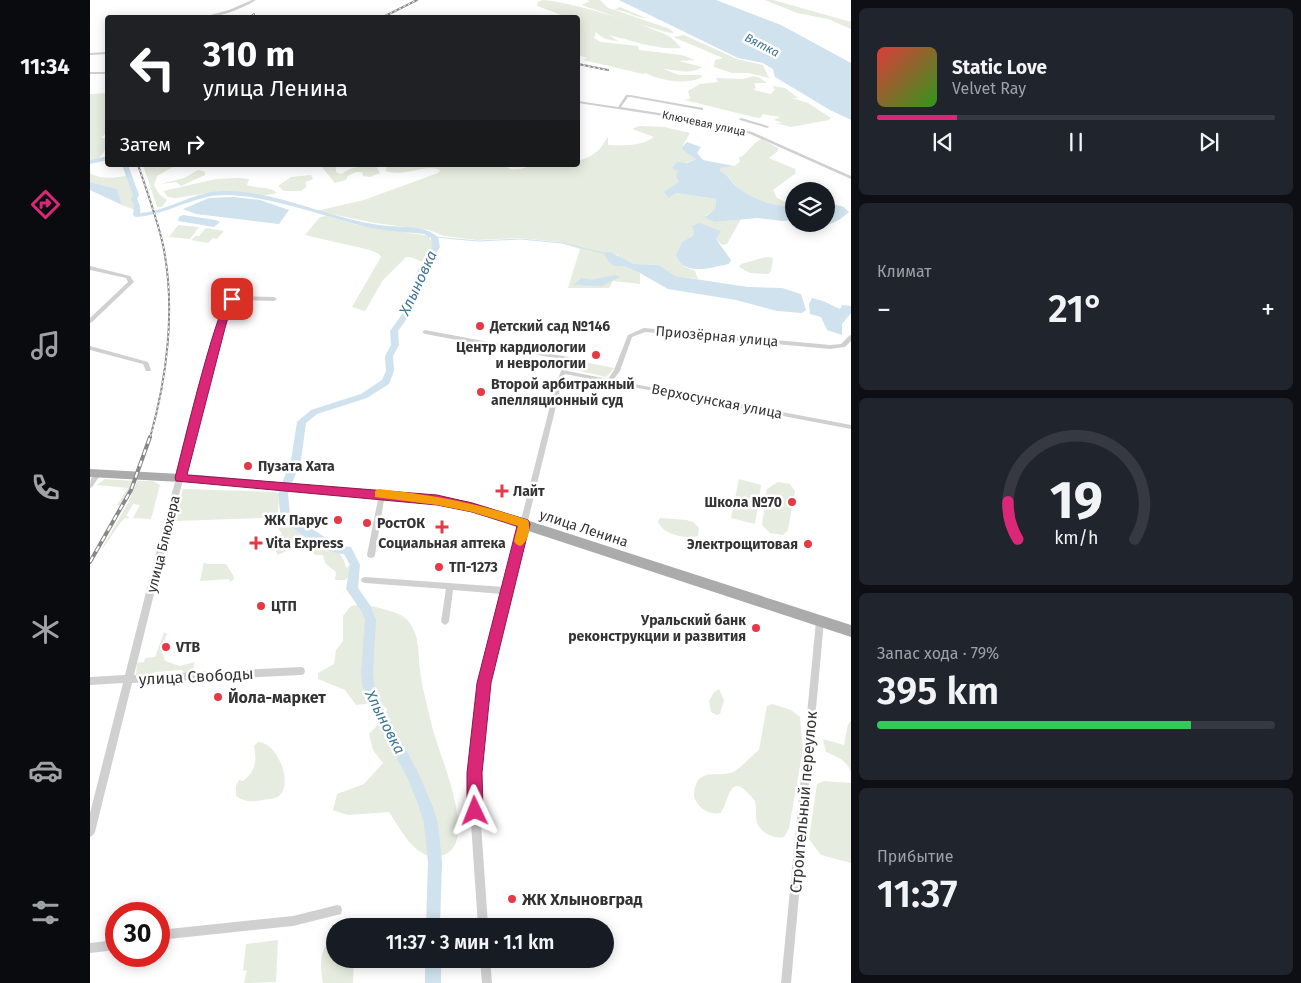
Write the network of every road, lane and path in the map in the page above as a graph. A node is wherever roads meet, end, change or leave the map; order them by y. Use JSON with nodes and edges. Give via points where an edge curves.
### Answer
{"nodes":[{"id":1,"x":255,"y":0,"type":"edge"},
{"id":2,"x":211,"y":15,"type":"edge"},
{"id":3,"x":105,"y":53,"type":"edge"},
{"id":4,"x":90,"y":54,"type":"edge"},
{"id":5,"x":90,"y":73,"type":"edge"},
{"id":6,"x":105,"y":73,"type":"edge"},
{"id":7,"x":580,"y":102,"type":"edge"},
{"id":8,"x":619,"y":108,"type":"junction"},
{"id":9,"x":702,"y":109,"type":"dead end"},
{"id":10,"x":741,"y":119,"type":"dead end"},
{"id":11,"x":774,"y":122,"type":"dead end"},
{"id":12,"x":767,"y":127,"type":"junction"},
{"id":13,"x":756,"y":134,"type":"junction"},
{"id":14,"x":851,"y":178,"type":"edge"},
{"id":15,"x":90,"y":268,"type":"edge"},
{"id":16,"x":274,"y":299,"type":"dead end"},
{"id":17,"x":90,"y":321,"type":"edge"},
{"id":18,"x":425,"y":332,"type":"dead end"},
{"id":19,"x":851,"y":337,"type":"edge"},
{"id":20,"x":90,"y":348,"type":"edge"},
{"id":21,"x":148,"y":370,"type":"dead end"},
{"id":22,"x":563,"y":372,"type":"junction"},
{"id":23,"x":610,"y":381,"type":"junction"},
{"id":24,"x":851,"y":427,"type":"edge"},
{"id":25,"x":94,"y":473,"type":"edge"},
{"id":26,"x":180,"y":478,"type":"junction"},
{"id":27,"x":90,"y":485,"type":"edge"},
{"id":28,"x":382,"y":494,"type":"junction"},
{"id":29,"x":524,"y":524,"type":"junction"},
{"id":30,"x":372,"y":555,"type":"dead end"},
{"id":31,"x":365,"y":580,"type":"dead end"},
{"id":32,"x":450,"y":586,"type":"junction"},
{"id":33,"x":508,"y":591,"type":"junction"},
{"id":34,"x":445,"y":621,"type":"dead end"},
{"id":35,"x":820,"y":622,"type":"junction"},
{"id":36,"x":851,"y":631,"type":"edge"},
{"id":37,"x":301,"y":671,"type":"dead end"},
{"id":38,"x":128,"y":680,"type":"junction"},
{"id":39,"x":90,"y":681,"type":"edge"},
{"id":40,"x":90,"y":832,"type":"edge"},
{"id":41,"x":337,"y":910,"type":"dead end"},
{"id":42,"x":482,"y":918,"type":"edge"},
{"id":43,"x":170,"y":934,"type":"edge"},
{"id":44,"x":105,"y":946,"type":"edge"},
{"id":45,"x":90,"y":948,"type":"edge"},
{"id":46,"x":486,"y":968,"type":"edge"},
{"id":47,"x":486,"y":983,"type":"edge"},
{"id":48,"x":786,"y":983,"type":"edge"}],
"edges":[{"from":1,"to":2,"type":"street"},
{"from":3,"to":4,"type":"street"},
{"from":5,"to":6,"type":"street"},
{"from":7,"to":8,"type":"street","name":"Ключевая улица"},
{"from":8,"to":9,"type":"street","via":[[630,96]]},
{"from":8,"to":13,"type":"street","name":"Ключевая улица","via":[[697,120]]},
{"from":10,"to":12,"type":"street"},
{"from":11,"to":12,"type":"street"},
{"from":12,"to":13,"type":"street"},
{"from":13,"to":14,"type":"street","name":"Ключевая улица"},
{"from":15,"to":17,"type":"street","via":[[128,277],[131,282]]},
{"from":16,"to":26,"type":"street","name":"улица Блюхера","via":[[239,298],[228,303]]},
{"from":18,"to":22,"type":"street","via":[[568,359]]},
{"from":19,"to":23,"type":"street","name":"Приозёрная улица","via":[[843,346],[830,347],[644,330],[630,336]]},
{"from":20,"to":21,"type":"street","via":[[146,363]]},
{"from":22,"to":23,"type":"street","name":"Верхосунская улица"},
{"from":22,"to":29,"type":"street"},
{"from":23,"to":24,"type":"street","name":"Верхосунская улица"},
{"from":25,"to":26,"type":"main road","name":"улица Ленина"},
{"from":25,"to":27,"type":"street"},
{"from":26,"to":28,"type":"main road","name":"улица Ленина"},
{"from":26,"to":38,"type":"street","name":"улица Блюхера"},
{"from":28,"to":29,"type":"main road","name":"улица Ленина","via":[[472,507]]},
{"from":28,"to":30,"type":"street"},
{"from":29,"to":33,"type":"street"},
{"from":29,"to":35,"type":"main road","name":"улица Ленина"},
{"from":31,"to":32,"type":"street"},
{"from":32,"to":33,"type":"street"},
{"from":32,"to":34,"type":"street"},
{"from":33,"to":42,"type":"street","via":[[484,683],[475,773]]},
{"from":35,"to":36,"type":"main road","name":"улица Ленина"},
{"from":35,"to":48,"type":"street","name":"Строительный переулок"},
{"from":37,"to":38,"type":"street","name":"улица Свободы"},
{"from":38,"to":39,"type":"street","name":"улица Свободы"},
{"from":38,"to":40,"type":"street","name":"улица Блюхера"},
{"from":41,"to":43,"type":"street","via":[[294,921]]},
{"from":44,"to":45,"type":"street"},
{"from":46,"to":47,"type":"street"}]}
